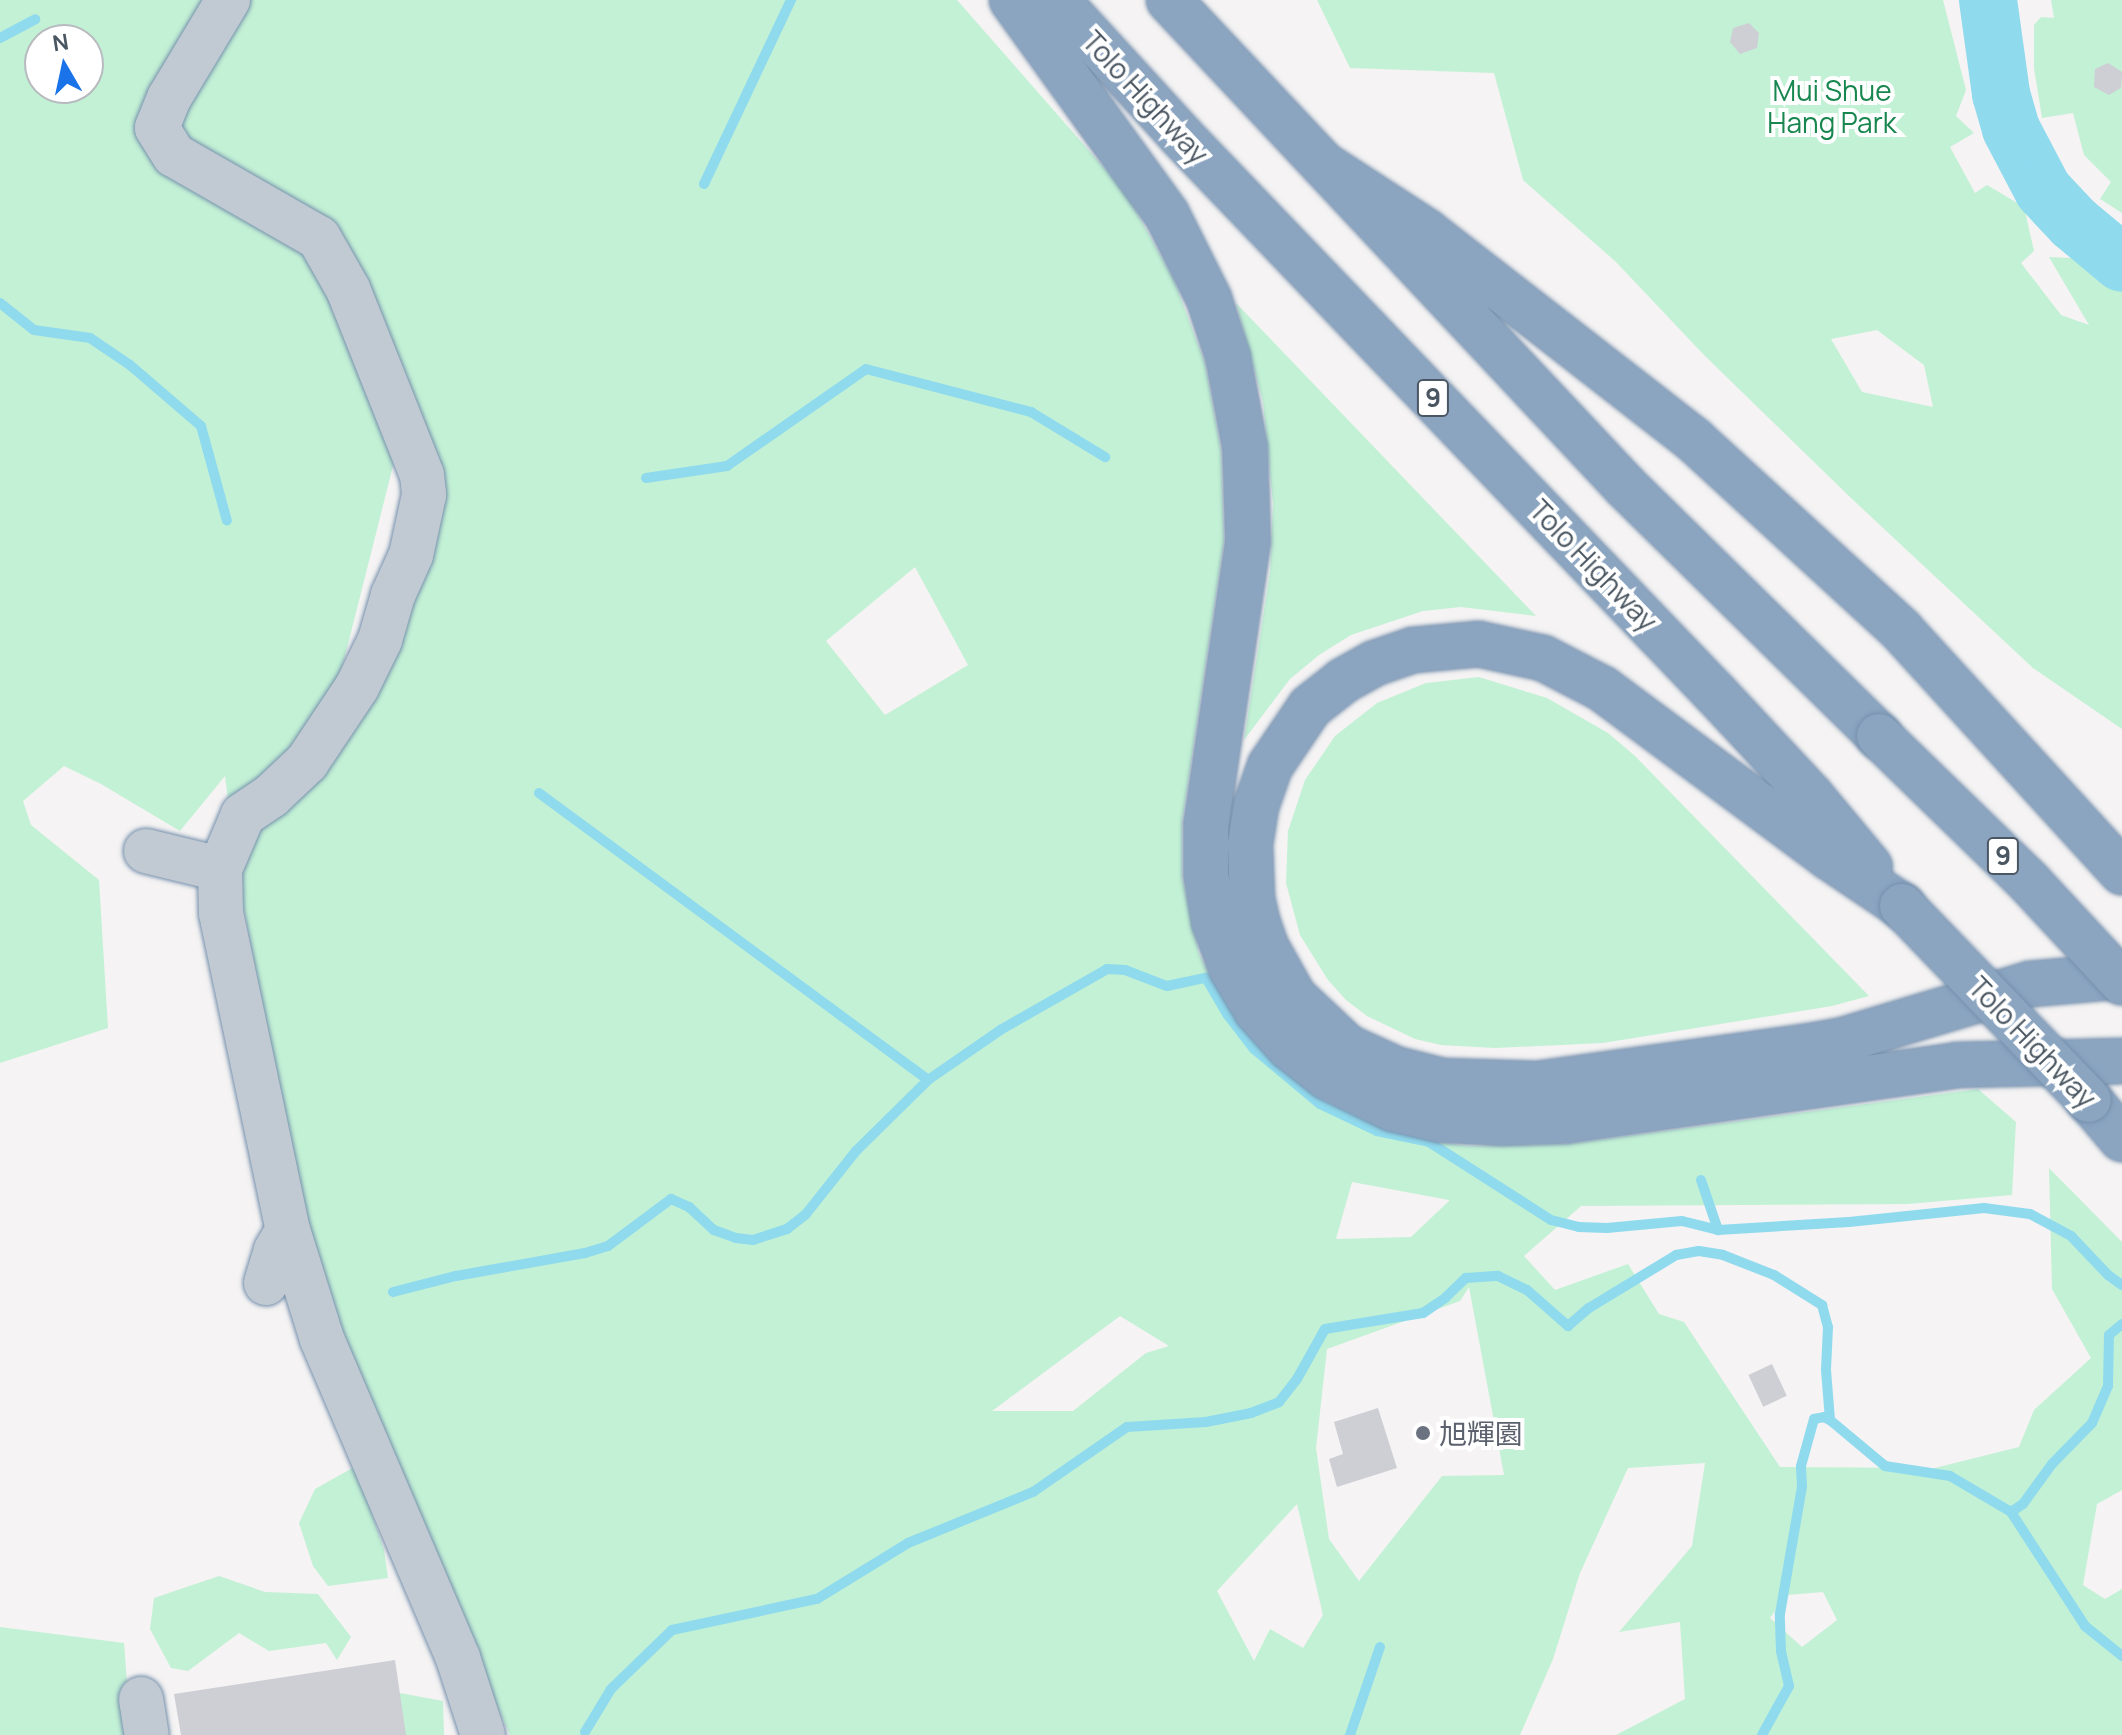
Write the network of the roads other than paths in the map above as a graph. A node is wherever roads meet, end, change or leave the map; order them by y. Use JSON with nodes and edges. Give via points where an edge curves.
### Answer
{"nodes":[{"id":1,"x":228,"y":0,"type":"edge"},
{"id":2,"x":1012,"y":0,"type":"edge"},
{"id":3,"x":1057,"y":0,"type":"edge"},
{"id":4,"x":1169,"y":0,"type":"edge"},
{"id":5,"x":1324,"y":165,"type":"junction"},
{"id":6,"x":1796,"y":809,"type":"junction"},
{"id":7,"x":146,"y":851,"type":"dead end"},
{"id":8,"x":220,"y":869,"type":"junction"},
{"id":9,"x":2122,"y":872,"type":"edge"},
{"id":10,"x":2122,"y":976,"type":"edge"},
{"id":11,"x":2122,"y":982,"type":"edge"},
{"id":12,"x":2122,"y":1061,"type":"edge"},
{"id":13,"x":2122,"y":1139,"type":"edge"},
{"id":14,"x":288,"y":1230,"type":"junction"},
{"id":15,"x":266,"y":1283,"type":"dead end"},
{"id":16,"x":483,"y":1735,"type":"edge"}],
"edges":[{"from":1,"to":8,"type":"lane","via":[[169,98],[157,128],[174,155],[319,238],[348,289],[422,475],[424,495],[411,555],[357,687],[307,762],[243,815]]},
{"from":2,"to":12,"type":"highway","via":[[1167,215],[1209,299],[1228,357],[1245,448],[1248,541],[1206,825],[1206,874],[1214,922],[1231,968],[1256,1010],[1289,1047],[1327,1077],[1393,1109],[1441,1120],[1502,1123],[1565,1121],[1957,1065]]},
{"from":3,"to":6,"type":"highway","name":"Tolo Highway","number":"9"},
{"from":4,"to":5,"type":"highway","number":"9"},
{"from":5,"to":9,"type":"highway","via":[[1427,232],[1694,440],[1901,630]]},
{"from":5,"to":11,"type":"highway","number":"9","bridge":true,"via":[[1625,486],[2029,882]]},
{"from":6,"to":10,"type":"highway","via":[[1577,673],[1511,649],[1442,644],[1375,663],[1343,681],[1310,707],[1288,734],[1256,806],[1250,845],[1252,899],[1280,974],[1320,1025],[1347,1047],[1395,1069],[1468,1085],[1579,1080],[1805,1047],[2030,984]]},
{"from":6,"to":13,"type":"highway","name":"Tolo Highway","number":"9","bridge":true,"via":[[1902,906]]},
{"from":7,"to":8,"type":"lane"},
{"from":8,"to":14,"type":"lane","via":[[221,913]]},
{"from":14,"to":15,"type":"lane"},
{"from":14,"to":16,"type":"lane","via":[[322,1339],[458,1658]]}]}
